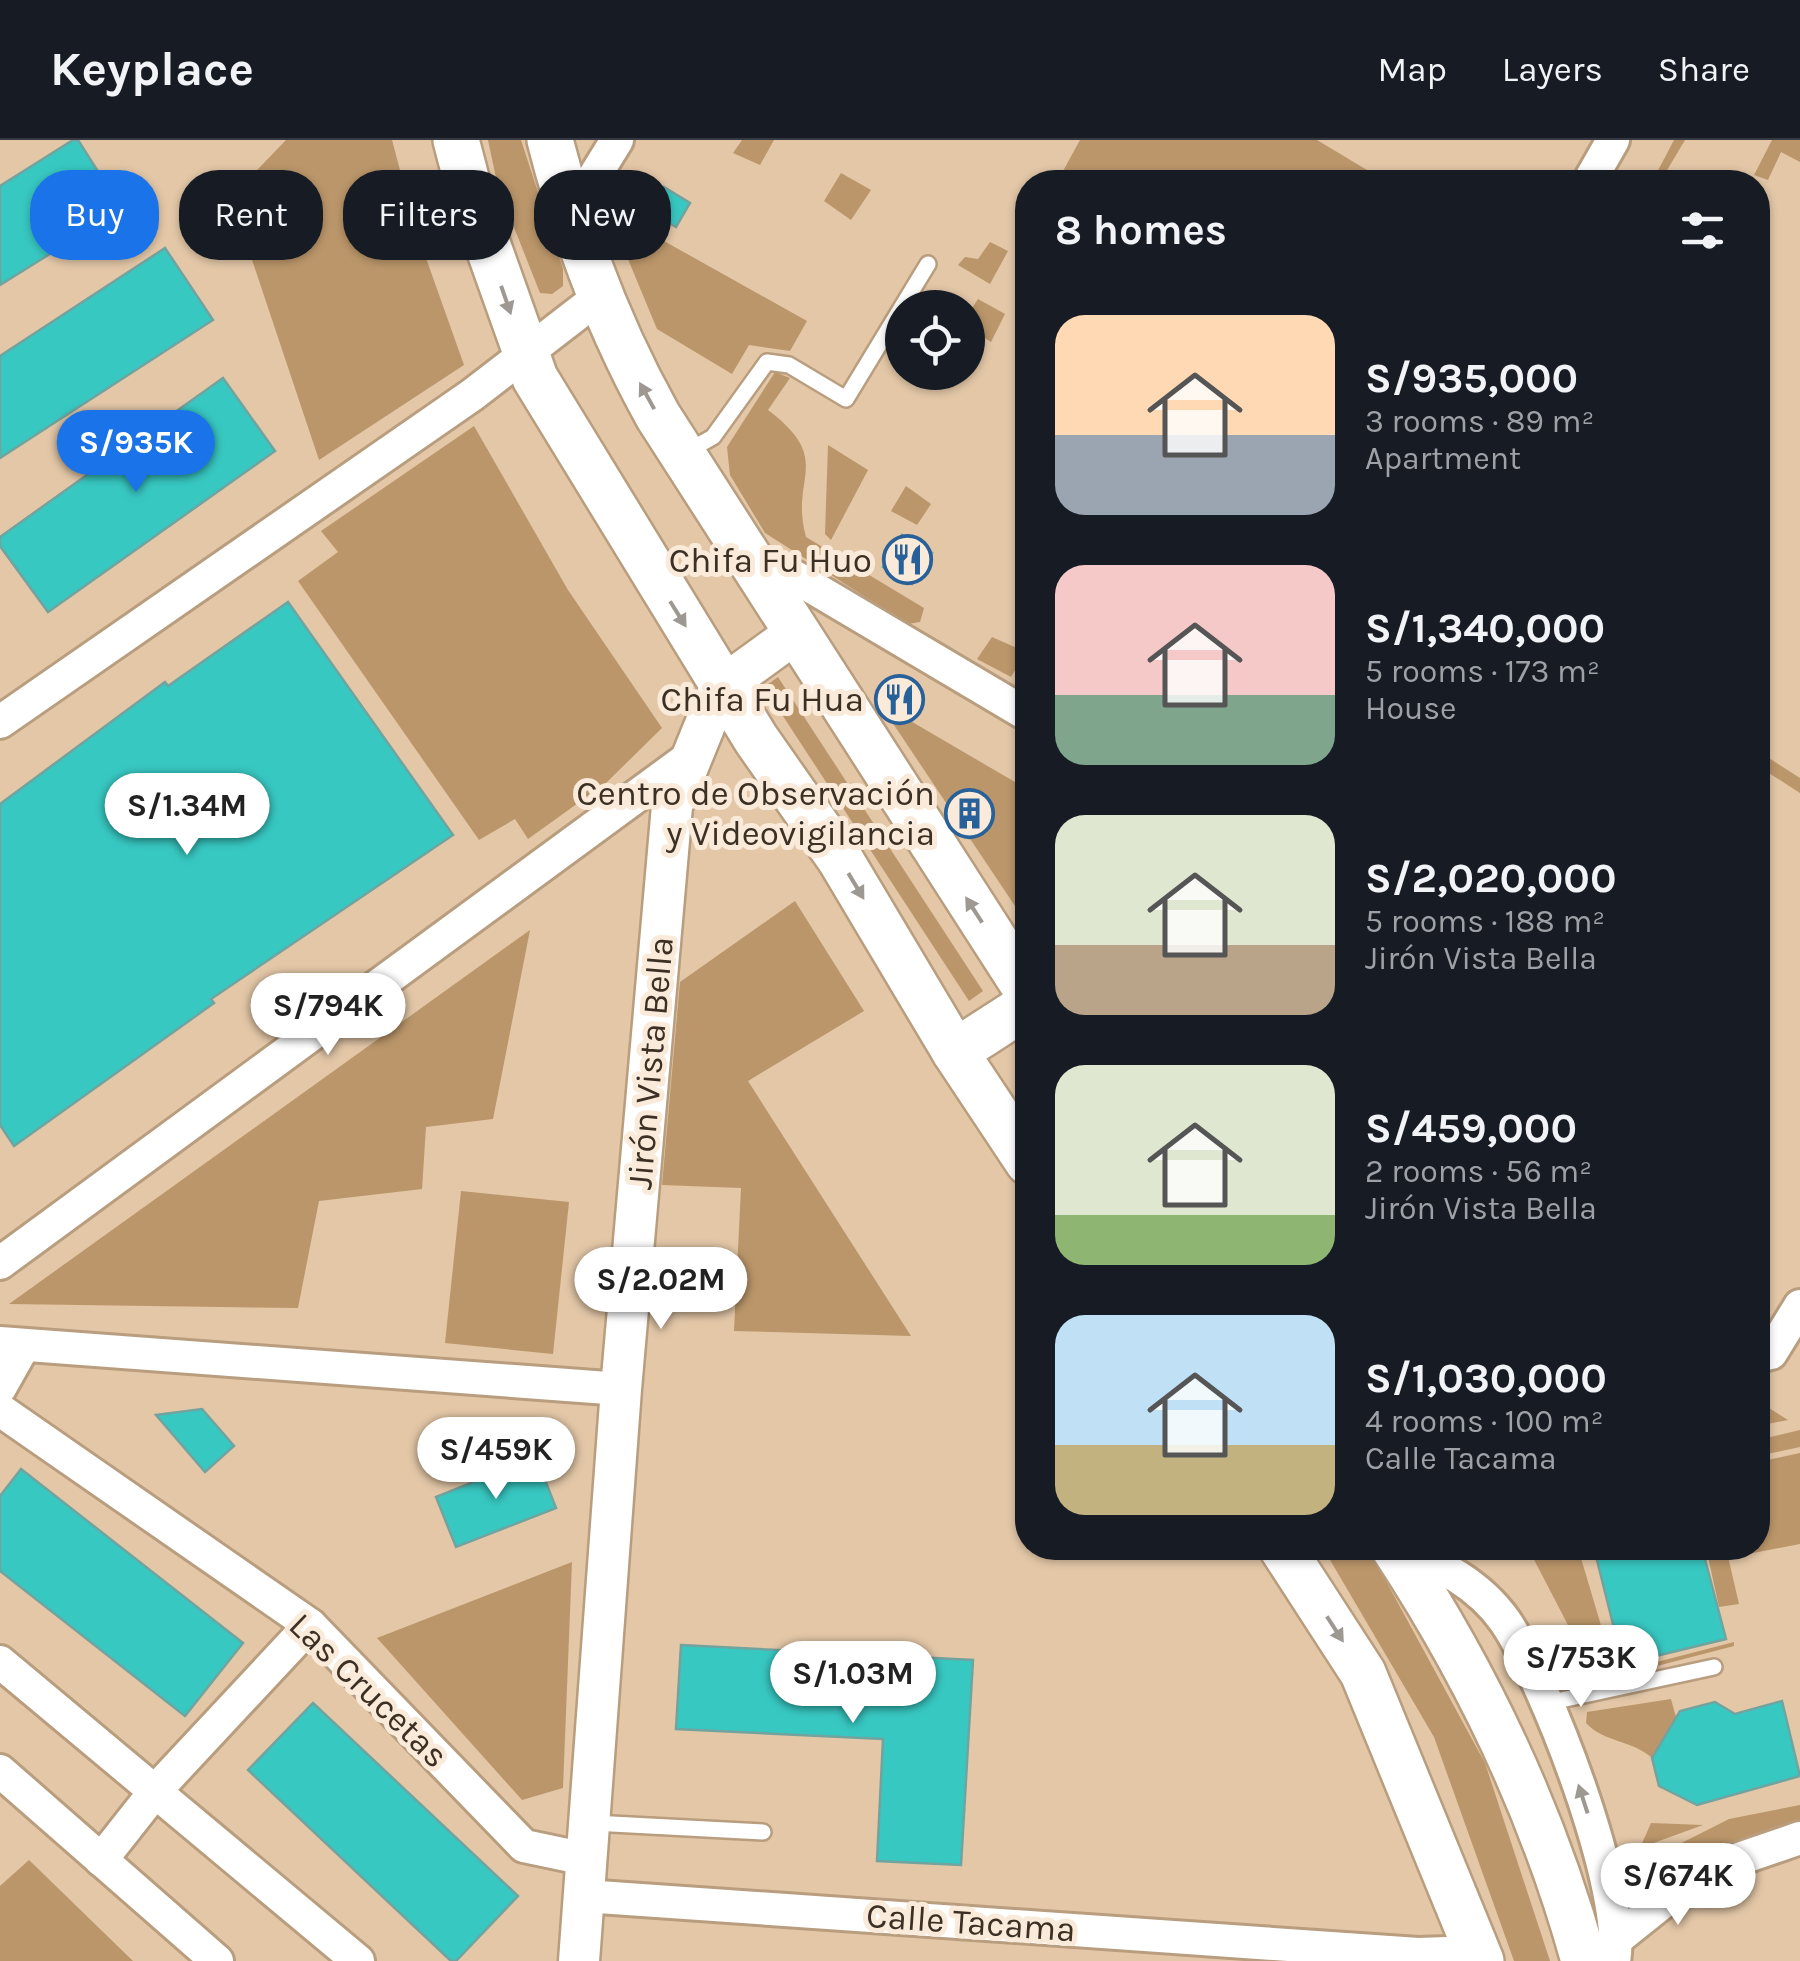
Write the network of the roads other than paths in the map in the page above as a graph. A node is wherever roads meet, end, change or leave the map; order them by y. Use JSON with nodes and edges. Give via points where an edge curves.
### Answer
{"nodes":[{"id":1,"x":456,"y":140,"type":"edge"},
{"id":2,"x":550,"y":140,"type":"edge"},
{"id":3,"x":617,"y":140,"type":"edge"},
{"id":4,"x":1613,"y":140,"type":"edge"},
{"id":5,"x":558,"y":170,"type":"edge"},
{"id":6,"x":598,"y":170,"type":"edge"},
{"id":7,"x":1596,"y":170,"type":"edge"},
{"id":8,"x":586,"y":260,"type":"edge"},
{"id":9,"x":928,"y":264,"type":"dead end"},
{"id":10,"x":599,"y":296,"type":"junction"},
{"id":11,"x":525,"y":354,"type":"junction"},
{"id":12,"x":682,"y":454,"type":"junction"},
{"id":13,"x":785,"y":614,"type":"junction"},
{"id":14,"x":723,"y":686,"type":"junction"},
{"id":15,"x":1015,"y":707,"type":"edge"},
{"id":16,"x":0,"y":722,"type":"edge"},
{"id":17,"x":688,"y":760,"type":"junction"},
{"id":18,"x":1015,"y":959,"type":"edge"},
{"id":19,"x":1015,"y":1013,"type":"edge"},
{"id":20,"x":955,"y":1052,"type":"junction"},
{"id":21,"x":1015,"y":1142,"type":"edge"},
{"id":22,"x":0,"y":1263,"type":"edge"},
{"id":23,"x":1798,"y":1312,"type":"edge"},
{"id":24,"x":12,"y":1345,"type":"edge"},
{"id":25,"x":1770,"y":1353,"type":"edge"},
{"id":26,"x":0,"y":1388,"type":"edge"},
{"id":27,"x":621,"y":1389,"type":"junction"},
{"id":28,"x":0,"y":1410,"type":"edge"},
{"id":29,"x":1290,"y":1560,"type":"edge"},
{"id":30,"x":1404,"y":1560,"type":"edge"},
{"id":31,"x":1429,"y":1560,"type":"edge"},
{"id":32,"x":310,"y":1625,"type":"junction"},
{"id":33,"x":0,"y":1662,"type":"edge"},
{"id":34,"x":1714,"y":1667,"type":"dead end"},
{"id":35,"x":1545,"y":1704,"type":"junction"},
{"id":36,"x":0,"y":1771,"type":"edge"},
{"id":37,"x":157,"y":1789,"type":"junction"},
{"id":38,"x":763,"y":1832,"type":"dead end"},
{"id":39,"x":1800,"y":1838,"type":"edge"},
{"id":40,"x":586,"y":1859,"type":"junction"},
{"id":41,"x":101,"y":1860,"type":"junction"},
{"id":42,"x":1701,"y":1872,"type":"junction"},
{"id":43,"x":1608,"y":1878,"type":"junction"},
{"id":44,"x":1605,"y":1953,"type":"edge"},
{"id":45,"x":1479,"y":1956,"type":"edge"},
{"id":46,"x":217,"y":1961,"type":"edge"},
{"id":47,"x":358,"y":1961,"type":"edge"},
{"id":48,"x":579,"y":1961,"type":"edge"}],
"edges":[{"from":1,"to":11,"type":"main road","one_way":true},
{"from":2,"to":5,"type":"main road"},
{"from":3,"to":6,"type":"street"},
{"from":4,"to":7,"type":"street"},
{"from":8,"to":10,"type":"main road"},
{"from":9,"to":12,"type":"lane","via":[[846,399],[789,365],[767,362],[713,437]]},
{"from":10,"to":11,"type":"street"},
{"from":12,"to":10,"type":"main road","one_way":true,"via":[[622,351]]},
{"from":11,"to":14,"type":"main road","one_way":true,"via":[[574,447]]},
{"from":11,"to":16,"type":"street"},
{"from":12,"to":13,"type":"main road"},
{"from":13,"to":14,"type":"street","name":"Jirón Vista Bella"},
{"from":13,"to":15,"type":"street","via":[[796,577]]},
{"from":18,"to":13,"type":"main road","one_way":true},
{"from":14,"to":17,"type":"street","name":"Jirón Vista Bella"},
{"from":14,"to":20,"type":"main road","one_way":true,"via":[[840,859]]},
{"from":17,"to":22,"type":"street"},
{"from":17,"to":27,"type":"street","name":"Jirón Vista Bella","via":[[672,806]]},
{"from":19,"to":20,"type":"main road"},
{"from":20,"to":21,"type":"main road"},
{"from":23,"to":25,"type":"street"},
{"from":24,"to":26,"type":"street"},
{"from":24,"to":27,"type":"street"},
{"from":27,"to":40,"type":"street","name":"Jirón Vista Bella"},
{"from":28,"to":32,"type":"street","name":"Las Crucetas"},
{"from":29,"to":45,"type":"main road","one_way":true,"via":[[1363,1673]]},
{"from":30,"to":44,"type":"main road","via":[[1505,1742],[1546,1842]]},
{"from":31,"to":35,"type":"street","via":[[1478,1591],[1505,1622]]},
{"from":32,"to":37,"type":"street"},
{"from":32,"to":40,"type":"street","name":"Las Crucetas","via":[[524,1846]]},
{"from":33,"to":37,"type":"street"},
{"from":34,"to":35,"type":"lane"},
{"from":43,"to":35,"type":"street","one_way":true},
{"from":36,"to":41,"type":"street"},
{"from":37,"to":41,"type":"street"},
{"from":37,"to":47,"type":"street"},
{"from":38,"to":40,"type":"lane"},
{"from":39,"to":42,"type":"street"},
{"from":40,"to":45,"type":"street","name":"Calle Tacama"},
{"from":40,"to":48,"type":"street","name":"Jirón Vista Bella"},
{"from":41,"to":46,"type":"street"},
{"from":42,"to":43,"type":"street"},
{"from":42,"to":44,"type":"street"},
{"from":43,"to":44,"type":"street"}]}
